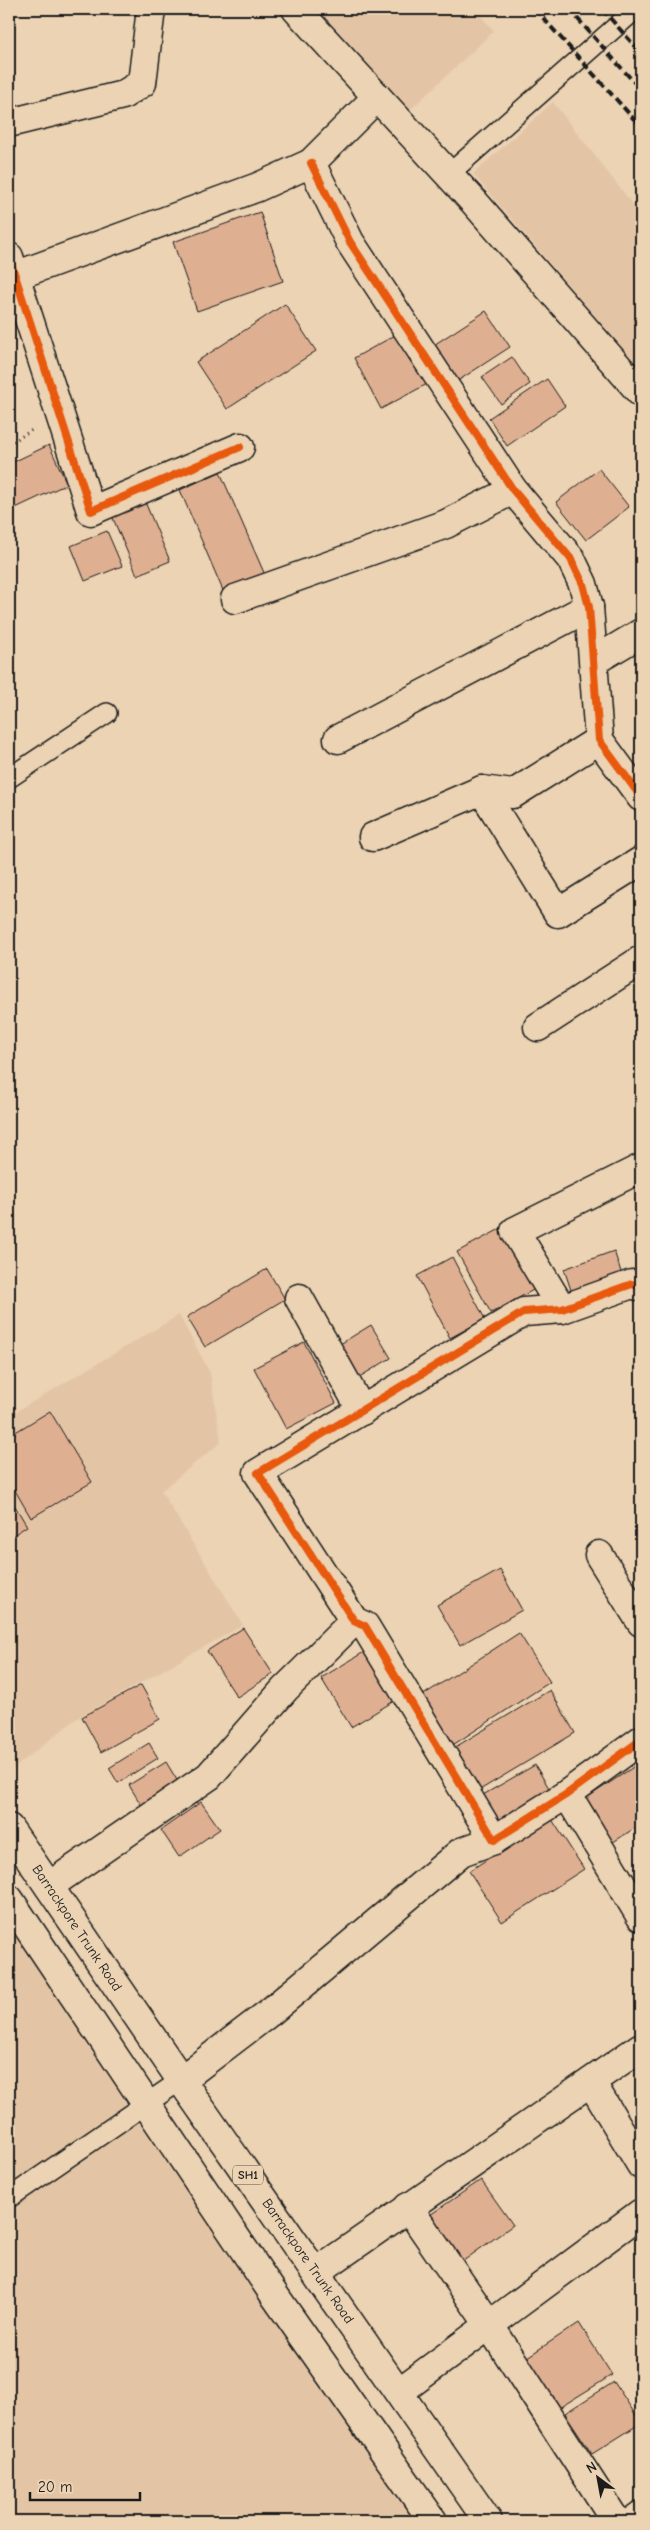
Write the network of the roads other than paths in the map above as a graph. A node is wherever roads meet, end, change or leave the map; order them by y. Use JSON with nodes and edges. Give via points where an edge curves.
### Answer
{"nodes":[{"id":1,"x":151,"y":9,"type":"edge"},
{"id":2,"x":296,"y":9,"type":"edge"},
{"id":3,"x":636,"y":9,"type":"edge"},
{"id":4,"x":377,"y":96,"type":"junction"},
{"id":5,"x":9,"y":124,"type":"edge"},
{"id":6,"x":311,"y":163,"type":"junction"},
{"id":7,"x":449,"y":174,"type":"junction"},
{"id":8,"x":12,"y":267,"type":"edge"},
{"id":9,"x":641,"y":393,"type":"edge"},
{"id":10,"x":240,"y":446,"type":"dead end"},
{"id":11,"x":513,"y":490,"type":"junction"},
{"id":12,"x":235,"y":599,"type":"dead end"},
{"id":13,"x":589,"y":607,"type":"junction"},
{"id":14,"x":641,"y":633,"type":"edge"},
{"id":15,"x":594,"y":661,"type":"junction"},
{"id":16,"x":107,"y":712,"type":"dead end"},
{"id":17,"x":338,"y":739,"type":"dead end"},
{"id":18,"x":599,"y":740,"type":"junction"},
{"id":19,"x":9,"y":778,"type":"edge"},
{"id":20,"x":482,"y":790,"type":"junction"},
{"id":21,"x":641,"y":798,"type":"edge"},
{"id":22,"x":373,"y":836,"type":"dead end"},
{"id":23,"x":641,"y":861,"type":"edge"},
{"id":24,"x":641,"y":960,"type":"edge"},
{"id":25,"x":538,"y":1027,"type":"dead end"},
{"id":26,"x":641,"y":1168,"type":"edge"},
{"id":27,"x":641,"y":1288,"type":"edge"},
{"id":28,"x":299,"y":1298,"type":"dead end"},
{"id":29,"x":562,"y":1308,"type":"junction"},
{"id":30,"x":362,"y":1410,"type":"junction"},
{"id":31,"x":599,"y":1555,"type":"dead end"},
{"id":32,"x":354,"y":1621,"type":"junction"},
{"id":33,"x":641,"y":1622,"type":"edge"},
{"id":34,"x":641,"y":1740,"type":"edge"},
{"id":35,"x":567,"y":1794,"type":"junction"},
{"id":36,"x":9,"y":1828,"type":"edge"},
{"id":37,"x":494,"y":1840,"type":"junction"},
{"id":38,"x":49,"y":1886,"type":"junction"},
{"id":39,"x":9,"y":1898,"type":"edge"},
{"id":40,"x":641,"y":1917,"type":"edge"},
{"id":41,"x":641,"y":2047,"type":"edge"},
{"id":42,"x":181,"y":2080,"type":"junction"},
{"id":43,"x":591,"y":2082,"type":"junction"},
{"id":44,"x":147,"y":2104,"type":"junction"},
{"id":45,"x":641,"y":2165,"type":"edge"},
{"id":46,"x":9,"y":2198,"type":"edge"},
{"id":47,"x":408,"y":2207,"type":"junction"},
{"id":48,"x":641,"y":2213,"type":"edge"},
{"id":49,"x":316,"y":2272,"type":"junction"},
{"id":50,"x":490,"y":2326,"type":"junction"},
{"id":51,"x":399,"y":2392,"type":"junction"},
{"id":52,"x":641,"y":2515,"type":"edge"},
{"id":53,"x":433,"y":2521,"type":"edge"},
{"id":54,"x":488,"y":2521,"type":"edge"},
{"id":55,"x":616,"y":2521,"type":"edge"},
{"id":56,"x":633,"y":2521,"type":"edge"}],
"edges":[{"from":1,"to":5,"type":"street","via":[[142,83],[123,95]]},
{"from":2,"to":4,"type":"street"},
{"from":3,"to":7,"type":"lane"},
{"from":4,"to":6,"type":"street"},
{"from":4,"to":7,"type":"street"},
{"from":6,"to":8,"type":"street","via":[[258,187]]},
{"from":6,"to":11,"type":"street","via":[[350,242]]},
{"from":7,"to":9,"type":"street"},
{"from":8,"to":10,"type":"street","via":[[91,511]]},
{"from":11,"to":12,"type":"street","via":[[446,524]]},
{"from":11,"to":13,"type":"street","via":[[571,559],[584,584]]},
{"from":13,"to":15,"type":"street"},
{"from":13,"to":17,"type":"street"},
{"from":14,"to":15,"type":"street"},
{"from":15,"to":18,"type":"street"},
{"from":16,"to":19,"type":"lane"},
{"from":18,"to":20,"type":"street","via":[[513,794]]},
{"from":18,"to":21,"type":"street"},
{"from":20,"to":22,"type":"street"},
{"from":20,"to":23,"type":"street","via":[[558,913]]},
{"from":24,"to":25,"type":"street"},
{"from":26,"to":29,"type":"street","via":[[515,1230]]},
{"from":27,"to":29,"type":"street","via":[[632,1284]]},
{"from":28,"to":30,"type":"street"},
{"from":29,"to":30,"type":"street","via":[[524,1312]]},
{"from":30,"to":32,"type":"street","via":[[258,1473]]},
{"from":31,"to":33,"type":"street"},
{"from":32,"to":37,"type":"street","via":[[365,1626]]},
{"from":32,"to":38,"type":"street","via":[[285,1689],[209,1776]]},
{"from":34,"to":35,"type":"street"},
{"from":35,"to":37,"type":"street"},
{"from":35,"to":40,"type":"street"},
{"from":36,"to":38,"type":"street","name":"Barrackpore Trunk Road","number":"SH1"},
{"from":37,"to":42,"type":"street","via":[[461,1852],[270,2012]]},
{"from":38,"to":42,"type":"street","name":"Barrackpore Trunk Road","number":"SH1"},
{"from":39,"to":44,"type":"street"},
{"from":41,"to":43,"type":"street"},
{"from":42,"to":44,"type":"lane"},
{"from":42,"to":49,"type":"street","name":"Barrackpore Trunk Road","number":"SH1"},
{"from":43,"to":45,"type":"street"},
{"from":43,"to":47,"type":"street"},
{"from":44,"to":46,"type":"lane"},
{"from":44,"to":53,"type":"street","via":[[275,2296]]},
{"from":47,"to":49,"type":"street"},
{"from":47,"to":50,"type":"street"},
{"from":48,"to":50,"type":"street"},
{"from":49,"to":51,"type":"street","name":"Barrackpore Trunk Road","number":"SH1"},
{"from":50,"to":51,"type":"street"},
{"from":50,"to":55,"type":"street"},
{"from":51,"to":54,"type":"street","name":"Barrackpore Trunk Road","number":"SH1"},
{"from":52,"to":56,"type":"street"}]}
